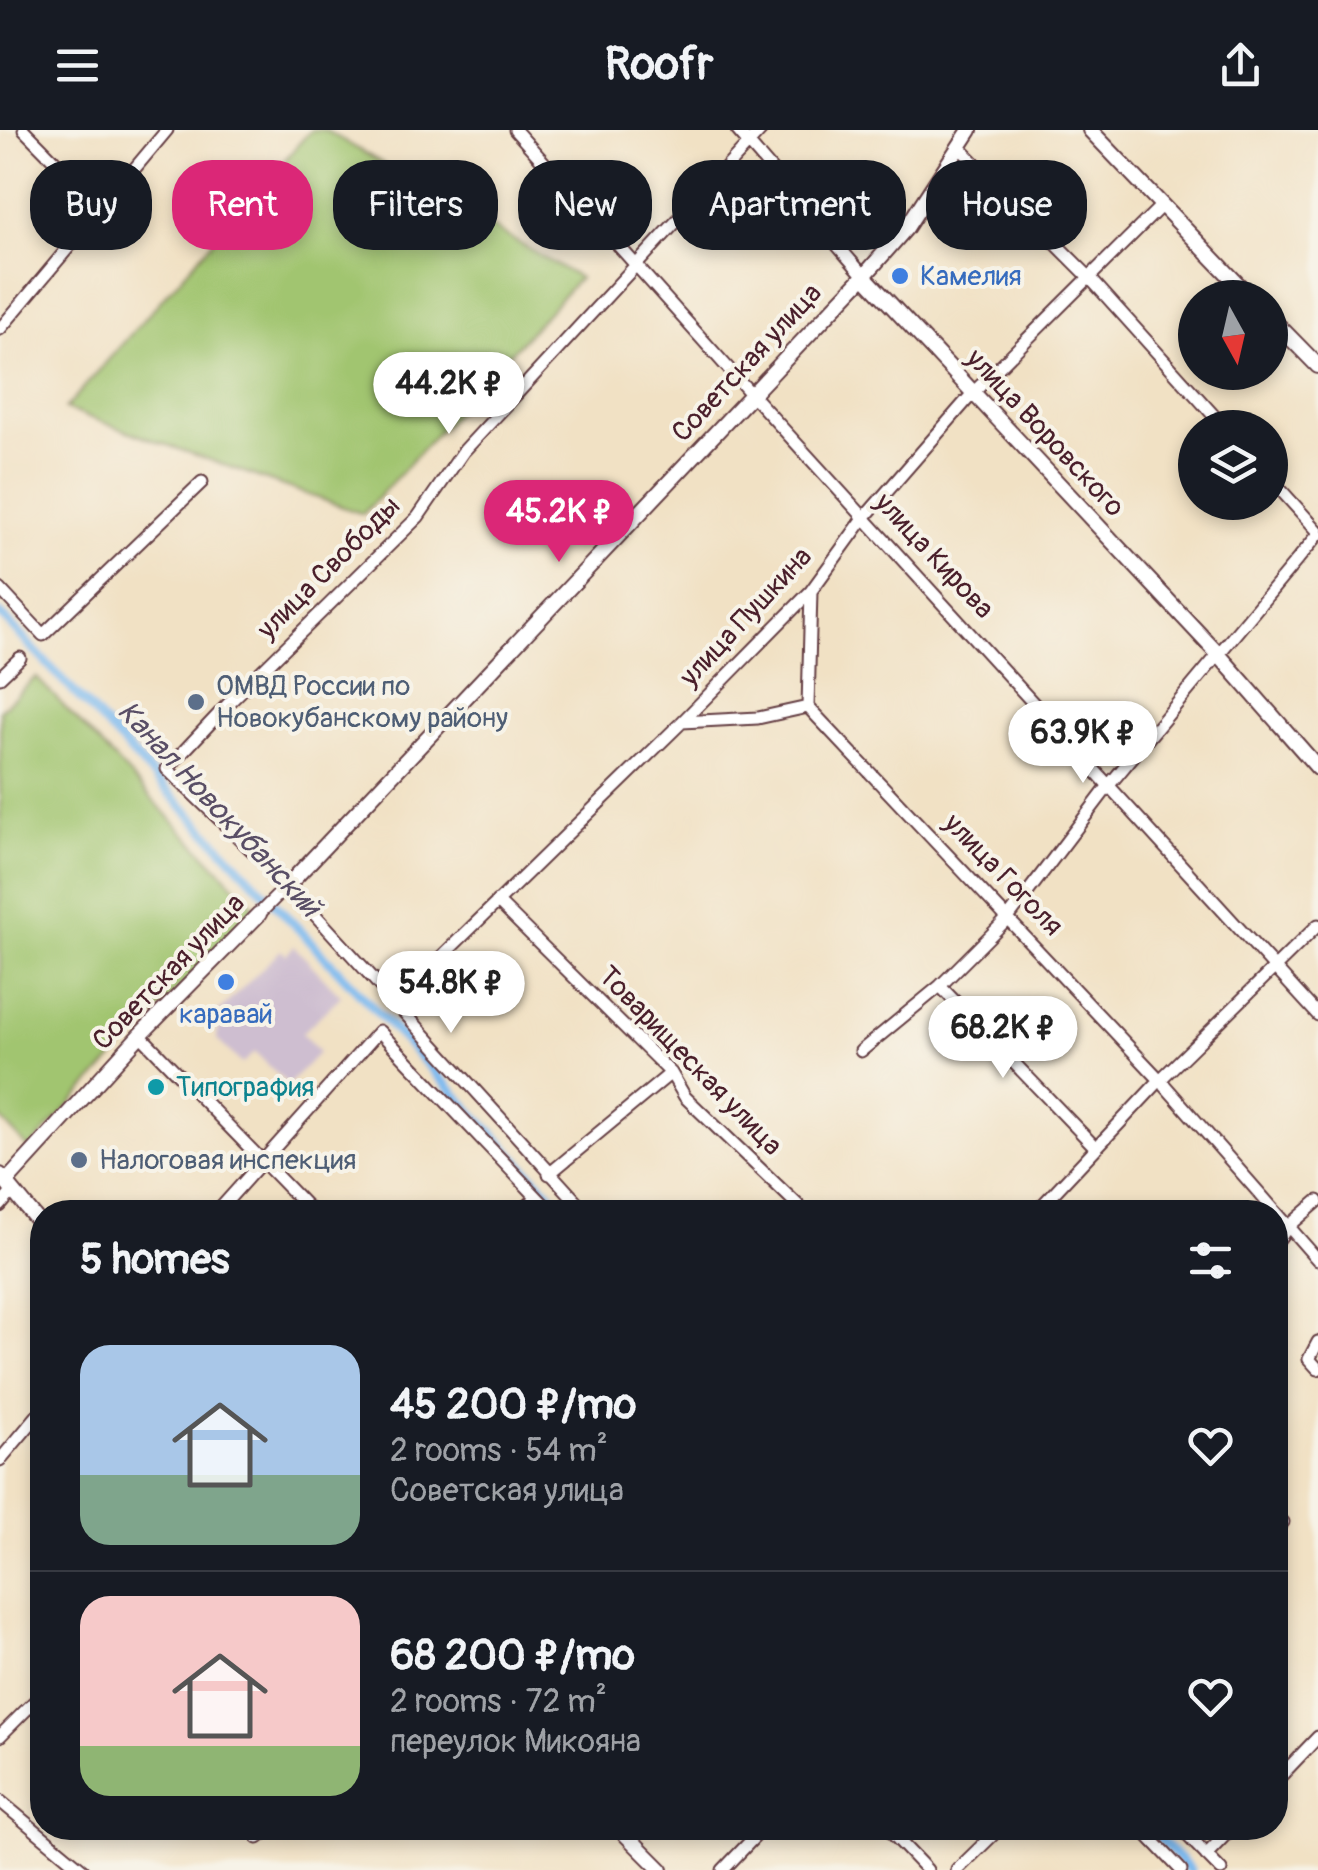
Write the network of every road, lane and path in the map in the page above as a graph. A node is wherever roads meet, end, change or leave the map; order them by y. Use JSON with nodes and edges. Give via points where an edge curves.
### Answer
{"nodes":[{"id":1,"x":24,"y":130,"type":"edge"},
{"id":2,"x":167,"y":130,"type":"edge"},
{"id":3,"x":515,"y":130,"type":"edge"},
{"id":4,"x":737,"y":130,"type":"edge"},
{"id":5,"x":761,"y":130,"type":"edge"},
{"id":6,"x":1090,"y":130,"type":"edge"},
{"id":7,"x":965,"y":135,"type":"edge"},
{"id":8,"x":750,"y":144,"type":"junction"},
{"id":9,"x":54,"y":160,"type":"edge"},
{"id":10,"x":142,"y":160,"type":"edge"},
{"id":11,"x":1161,"y":206,"type":"junction"},
{"id":12,"x":66,"y":250,"type":"edge"},
{"id":13,"x":636,"y":268,"type":"junction"},
{"id":14,"x":864,"y":276,"type":"junction"},
{"id":15,"x":1089,"y":277,"type":"junction"},
{"id":16,"x":1233,"y":280,"type":"edge"},
{"id":17,"x":0,"y":329,"type":"edge"},
{"id":18,"x":1288,"y":335,"type":"edge"},
{"id":19,"x":1318,"y":366,"type":"edge"},
{"id":20,"x":973,"y":393,"type":"junction"},
{"id":21,"x":753,"y":396,"type":"junction"},
{"id":22,"x":1209,"y":410,"type":"edge"},
{"id":23,"x":202,"y":482,"type":"dead end"},
{"id":24,"x":1288,"y":499,"type":"edge"},
{"id":25,"x":864,"y":518,"type":"junction"},
{"id":26,"x":1318,"y":533,"type":"edge"},
{"id":27,"x":0,"y":589,"type":"edge"},
{"id":28,"x":811,"y":591,"type":"junction"},
{"id":29,"x":1218,"y":654,"type":"junction"},
{"id":30,"x":20,"y":658,"type":"dead end"},
{"id":31,"x":0,"y":678,"type":"edge"},
{"id":32,"x":808,"y":707,"type":"junction"},
{"id":33,"x":682,"y":722,"type":"junction"},
{"id":34,"x":1318,"y":768,"type":"edge"},
{"id":35,"x":1110,"y":784,"type":"junction"},
{"id":36,"x":288,"y":885,"type":"junction"},
{"id":37,"x":497,"y":901,"type":"junction"},
{"id":38,"x":259,"y":914,"type":"joint"},
{"id":39,"x":1009,"y":917,"type":"junction"},
{"id":40,"x":1318,"y":924,"type":"edge"},
{"id":41,"x":1276,"y":968,"type":"junction"},
{"id":42,"x":940,"y":986,"type":"junction"},
{"id":43,"x":394,"y":1004,"type":"junction"},
{"id":44,"x":1318,"y":1015,"type":"edge"},
{"id":45,"x":140,"y":1036,"type":"junction"},
{"id":46,"x":861,"y":1051,"type":"dead end"},
{"id":47,"x":670,"y":1073,"type":"junction"},
{"id":48,"x":1160,"y":1080,"type":"junction"},
{"id":49,"x":1096,"y":1148,"type":"junction"},
{"id":50,"x":265,"y":1161,"type":"junction"},
{"id":51,"x":549,"y":1174,"type":"junction"},
{"id":52,"x":6,"y":1182,"type":"edge"},
{"id":53,"x":536,"y":1198,"type":"edge"},
{"id":54,"x":228,"y":1200,"type":"edge"},
{"id":55,"x":301,"y":1200,"type":"edge"},
{"id":56,"x":574,"y":1200,"type":"edge"},
{"id":57,"x":792,"y":1200,"type":"edge"},
{"id":58,"x":1047,"y":1200,"type":"edge"},
{"id":59,"x":1264,"y":1200,"type":"edge"},
{"id":60,"x":1318,"y":1201,"type":"edge"},
{"id":61,"x":0,"y":1206,"type":"edge"},
{"id":62,"x":30,"y":1211,"type":"edge"},
{"id":63,"x":1288,"y":1227,"type":"joint"},
{"id":64,"x":1318,"y":1260,"type":"edge"},
{"id":65,"x":1318,"y":1342,"type":"edge"},
{"id":66,"x":1318,"y":1369,"type":"edge"},
{"id":67,"x":30,"y":1424,"type":"edge"},
{"id":68,"x":0,"y":1460,"type":"edge"},
{"id":69,"x":30,"y":1706,"type":"edge"},
{"id":70,"x":0,"y":1736,"type":"edge"},
{"id":71,"x":1318,"y":1737,"type":"edge"},
{"id":72,"x":1288,"y":1768,"type":"edge"},
{"id":73,"x":0,"y":1801,"type":"edge"},
{"id":74,"x":30,"y":1826,"type":"edge"},
{"id":75,"x":47,"y":1840,"type":"edge"},
{"id":76,"x":631,"y":1840,"type":"edge"},
{"id":77,"x":752,"y":1840,"type":"edge"},
{"id":78,"x":898,"y":1840,"type":"edge"},
{"id":79,"x":988,"y":1840,"type":"edge"},
{"id":80,"x":1152,"y":1840,"type":"edge"},
{"id":81,"x":1192,"y":1840,"type":"edge"},
{"id":82,"x":1220,"y":1840,"type":"edge"},
{"id":83,"x":1206,"y":1854,"type":"junction"},
{"id":84,"x":83,"y":1870,"type":"edge"},
{"id":85,"x":661,"y":1870,"type":"edge"},
{"id":86,"x":723,"y":1870,"type":"edge"},
{"id":87,"x":927,"y":1870,"type":"edge"},
{"id":88,"x":957,"y":1870,"type":"edge"},
{"id":89,"x":1181,"y":1870,"type":"edge"},
{"id":90,"x":1221,"y":1870,"type":"edge"}],
"edges":[{"from":1,"to":9,"type":"street"},
{"from":2,"to":10,"type":"street"},
{"from":3,"to":13,"type":"street","name":"улица Кирова"},
{"from":4,"to":8,"type":"street","name":"улица Воровского"},
{"from":5,"to":8,"type":"street","name":"улица Свободы"},
{"from":6,"to":11,"type":"main road"},
{"from":7,"to":14,"type":"main road","name":"Советская улица","via":[[906,228]]},
{"from":7,"to":15,"type":"street"},
{"from":8,"to":13,"type":"street","name":"улица Свободы"},
{"from":8,"to":14,"type":"street","name":"улица Воровского"},
{"from":11,"to":15,"type":"street","name":"улица Пушкина"},
{"from":11,"to":16,"type":"main road"},
{"from":12,"to":17,"type":"street"},
{"from":13,"to":21,"type":"street","name":"улица Кирова"},
{"from":13,"to":36,"type":"street","name":"улица Свободы","via":[[463,452],[418,516],[167,769]]},
{"from":14,"to":20,"type":"main road","name":"улица Воровского"},
{"from":14,"to":21,"type":"main road","name":"Советская улица"},
{"from":15,"to":20,"type":"street","name":"улица Пушкина"},
{"from":15,"to":22,"type":"street"},
{"from":18,"to":19,"type":"main road"},
{"from":20,"to":25,"type":"street","name":"улица Пушкина"},
{"from":20,"to":29,"type":"main road","name":"улица Воровского"},
{"from":21,"to":25,"type":"street","name":"улица Кирова"},
{"from":21,"to":36,"type":"main road","name":"Советская улица"},
{"from":23,"to":27,"type":"street","via":[[44,635]]},
{"from":24,"to":26,"type":"street"},
{"from":25,"to":28,"type":"street","name":"улица Пушкина"},
{"from":25,"to":35,"type":"street","name":"улица Кирова"},
{"from":26,"to":29,"type":"street"},
{"from":28,"to":32,"type":"street"},
{"from":28,"to":33,"type":"street","name":"улица Пушкина"},
{"from":29,"to":34,"type":"main road","name":"улица Воровского"},
{"from":29,"to":35,"type":"street"},
{"from":30,"to":31,"type":"street"},
{"from":32,"to":33,"type":"street","via":[[758,718]]},
{"from":32,"to":39,"type":"street","name":"улица Гоголя"},
{"from":33,"to":37,"type":"street","name":"улица Пушкина"},
{"from":35,"to":39,"type":"street"},
{"from":35,"to":41,"type":"street","name":"улица Кирова"},
{"from":36,"to":38,"type":"street","name":"Советская улица"},
{"from":36,"to":43,"type":"street"},
{"from":37,"to":43,"type":"street","name":"улица Пушкина"},
{"from":37,"to":47,"type":"street","name":"Товарищеская улица"},
{"from":38,"to":45,"type":"main road","name":"Советская улица"},
{"from":39,"to":42,"type":"street"},
{"from":39,"to":48,"type":"street","name":"улица Гоголя"},
{"from":40,"to":41,"type":"street"},
{"from":41,"to":44,"type":"street","name":"улица Кирова"},
{"from":41,"to":48,"type":"street"},
{"from":42,"to":46,"type":"street"},
{"from":42,"to":49,"type":"street"},
{"from":43,"to":51,"type":"street"},
{"from":45,"to":50,"type":"street"},
{"from":45,"to":52,"type":"main road","name":"Советская улица"},
{"from":47,"to":51,"type":"street"},
{"from":47,"to":57,"type":"street","name":"Товарищеская улица","via":[[686,1097]]},
{"from":48,"to":49,"type":"street"},
{"from":48,"to":59,"type":"street","name":"улица Гоголя"},
{"from":49,"to":58,"type":"street"},
{"from":50,"to":53,"type":"street","via":[[379,1031]]},
{"from":50,"to":54,"type":"street"},
{"from":50,"to":55,"type":"street"},
{"from":51,"to":56,"type":"street"},
{"from":52,"to":61,"type":"street","name":"Советская улица"},
{"from":52,"to":62,"type":"main road"},
{"from":60,"to":63,"type":"street"},
{"from":63,"to":64,"type":"street","name":"улица Гоголя"},
{"from":65,"to":66,"type":"street","via":[[1309,1359]]},
{"from":67,"to":68,"type":"street"},
{"from":69,"to":70,"type":"street"},
{"from":71,"to":72,"type":"street"},
{"from":73,"to":74,"type":"street"},
{"from":75,"to":84,"type":"street"},
{"from":76,"to":85,"type":"main road"},
{"from":77,"to":86,"type":"street"},
{"from":78,"to":87,"type":"street"},
{"from":79,"to":88,"type":"street"},
{"from":80,"to":89,"type":"street"},
{"from":81,"to":83,"type":"street"},
{"from":82,"to":83,"type":"street"},
{"from":83,"to":90,"type":"street"}]}
